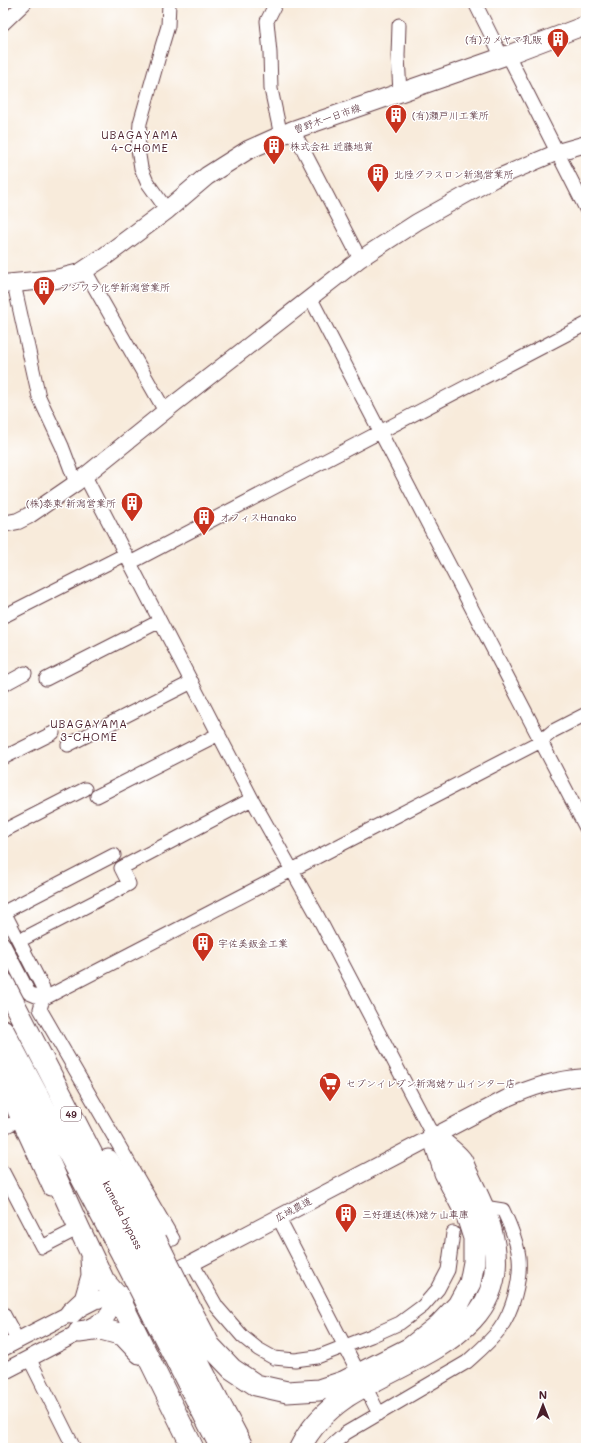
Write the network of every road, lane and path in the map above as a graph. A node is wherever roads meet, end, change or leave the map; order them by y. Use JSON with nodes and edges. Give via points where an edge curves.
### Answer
{"nodes":[{"id":1,"x":25,"y":3,"type":"edge"},
{"id":2,"x":169,"y":3,"type":"edge"},
{"id":3,"x":276,"y":3,"type":"edge"},
{"id":4,"x":475,"y":3,"type":"edge"},
{"id":5,"x":3,"y":24,"type":"edge"},
{"id":6,"x":399,"y":25,"type":"dead end"},
{"id":7,"x":586,"y":25,"type":"edge"},
{"id":8,"x":505,"y":56,"type":"junction"},
{"id":9,"x":400,"y":93,"type":"junction"},
{"id":10,"x":287,"y":133,"type":"junction"},
{"id":11,"x":586,"y":144,"type":"edge"},
{"id":12,"x":558,"y":152,"type":"junction"},
{"id":13,"x":586,"y":209,"type":"edge"},
{"id":14,"x":167,"y":210,"type":"junction"},
{"id":15,"x":360,"y":259,"type":"junction"},
{"id":16,"x":84,"y":269,"type":"junction"},
{"id":17,"x":9,"y":284,"type":"edge"},
{"id":18,"x":310,"y":297,"type":"junction"},
{"id":19,"x":586,"y":324,"type":"edge"},
{"id":20,"x":165,"y":411,"type":"junction"},
{"id":21,"x":380,"y":432,"type":"junction"},
{"id":22,"x":80,"y":479,"type":"junction"},
{"id":23,"x":3,"y":524,"type":"edge"},
{"id":24,"x":128,"y":558,"type":"junction"},
{"id":25,"x":6,"y":615,"type":"dead end"},
{"id":26,"x":160,"y":621,"type":"junction"},
{"id":27,"x":26,"y":673,"type":"dead end"},
{"id":28,"x":46,"y":679,"type":"dead end"},
{"id":29,"x":192,"y":682,"type":"junction"},
{"id":30,"x":3,"y":685,"type":"edge"},
{"id":31,"x":586,"y":714,"type":"edge"},
{"id":32,"x":53,"y":733,"type":"dead end"},
{"id":33,"x":219,"y":734,"type":"junction"},
{"id":34,"x":541,"y":740,"type":"junction"},
{"id":35,"x":68,"y":745,"type":"dead end"},
{"id":36,"x":3,"y":758,"type":"edge"},
{"id":37,"x":85,"y":789,"type":"dead end"},
{"id":38,"x":97,"y":796,"type":"dead end"},
{"id":39,"x":252,"y":799,"type":"junction"},
{"id":40,"x":586,"y":828,"type":"edge"},
{"id":41,"x":3,"y":832,"type":"edge"},
{"id":42,"x":114,"y":855,"type":"dead end"},
{"id":43,"x":292,"y":871,"type":"junction"},
{"id":44,"x":3,"y":911,"type":"edge"},
{"id":45,"x":19,"y":941,"type":"junction"},
{"id":46,"x":3,"y":943,"type":"edge"},
{"id":47,"x":3,"y":982,"type":"edge"},
{"id":48,"x":43,"y":998,"type":"junction"},
{"id":49,"x":3,"y":1030,"type":"edge"},
{"id":50,"x":3,"y":1060,"type":"edge"},
{"id":51,"x":586,"y":1077,"type":"edge"},
{"id":52,"x":3,"y":1087,"type":"edge"},
{"id":53,"x":18,"y":1120,"type":"junction"},
{"id":54,"x":3,"y":1128,"type":"edge"},
{"id":55,"x":433,"y":1136,"type":"junction"},
{"id":56,"x":3,"y":1172,"type":"edge"},
{"id":57,"x":494,"y":1209,"type":"junction"},
{"id":58,"x":278,"y":1217,"type":"junction"},
{"id":59,"x":79,"y":1228,"type":"junction"},
{"id":60,"x":453,"y":1233,"type":"dead end"},
{"id":61,"x":148,"y":1246,"type":"junction"},
{"id":62,"x":91,"y":1253,"type":"junction"},
{"id":63,"x":192,"y":1263,"type":"junction"},
{"id":64,"x":119,"y":1298,"type":"junction"},
{"id":65,"x":172,"y":1312,"type":"junction"},
{"id":66,"x":3,"y":1313,"type":"edge"},
{"id":67,"x":70,"y":1313,"type":"junction"},
{"id":68,"x":79,"y":1332,"type":"junction"},
{"id":69,"x":18,"y":1341,"type":"junction"},
{"id":70,"x":345,"y":1346,"type":"junction"},
{"id":71,"x":3,"y":1348,"type":"edge"},
{"id":72,"x":29,"y":1358,"type":"junction"},
{"id":73,"x":355,"y":1366,"type":"dead end"},
{"id":74,"x":154,"y":1369,"type":"junction"},
{"id":75,"x":3,"y":1372,"type":"edge"},
{"id":76,"x":369,"y":1394,"type":"dead end"},
{"id":77,"x":175,"y":1412,"type":"junction"},
{"id":78,"x":379,"y":1414,"type":"junction"},
{"id":79,"x":74,"y":1448,"type":"edge"},
{"id":80,"x":184,"y":1448,"type":"edge"},
{"id":81,"x":193,"y":1448,"type":"edge"},
{"id":82,"x":221,"y":1448,"type":"edge"},
{"id":83,"x":243,"y":1448,"type":"edge"},
{"id":84,"x":300,"y":1448,"type":"edge"},
{"id":85,"x":329,"y":1448,"type":"edge"}],
"edges":[{"from":1,"to":5,"type":"street"},
{"from":2,"to":14,"type":"street","via":[[168,26],[140,123],[138,149],[141,168],[147,182]]},
{"from":3,"to":10,"type":"street","via":[[267,21],[271,89]]},
{"from":4,"to":8,"type":"street"},
{"from":6,"to":9,"type":"street"},
{"from":7,"to":8,"type":"main road","name":"曽野木一日市線"},
{"from":8,"to":9,"type":"main road","name":"曽野木一日市線"},
{"from":8,"to":12,"type":"street"},
{"from":9,"to":10,"type":"main road","name":"曽野木一日市線"},
{"from":10,"to":14,"type":"main road","name":"曽野木一日市線","via":[[248,150],[207,176]]},
{"from":10,"to":15,"type":"street"},
{"from":11,"to":12,"type":"street"},
{"from":12,"to":13,"type":"street"},
{"from":12,"to":15,"type":"street","via":[[494,179],[417,222]]},
{"from":14,"to":16,"type":"main road","name":"曽野木一日市線"},
{"from":15,"to":18,"type":"street"},
{"from":16,"to":17,"type":"main road","name":"曽野木一日市線","via":[[80,273],[56,279]]},
{"from":16,"to":20,"type":"street"},
{"from":17,"to":22,"type":"street","via":[[39,397]]},
{"from":18,"to":20,"type":"street"},
{"from":18,"to":21,"type":"street"},
{"from":19,"to":21,"type":"street"},
{"from":20,"to":22,"type":"street"},
{"from":21,"to":24,"type":"street"},
{"from":21,"to":34,"type":"street"},
{"from":22,"to":23,"type":"street","via":[[28,516]]},
{"from":22,"to":24,"type":"street"},
{"from":24,"to":25,"type":"street"},
{"from":24,"to":26,"type":"street"},
{"from":26,"to":28,"type":"street"},
{"from":26,"to":29,"type":"street"},
{"from":27,"to":30,"type":"street"},
{"from":29,"to":33,"type":"street"},
{"from":29,"to":35,"type":"street"},
{"from":31,"to":34,"type":"street"},
{"from":32,"to":36,"type":"street"},
{"from":33,"to":38,"type":"street"},
{"from":33,"to":39,"type":"street"},
{"from":34,"to":40,"type":"street"},
{"from":34,"to":43,"type":"street","via":[[314,857]]},
{"from":37,"to":41,"type":"street"},
{"from":39,"to":43,"type":"street"},
{"from":39,"to":45,"type":"street","via":[[121,868],[129,884]]},
{"from":42,"to":44,"type":"street"},
{"from":43,"to":48,"type":"street"},
{"from":43,"to":55,"type":"street"},
{"from":44,"to":45,"type":"street"},
{"from":45,"to":48,"type":"street","via":[[43,988]]},
{"from":46,"to":48,"type":"street","via":[[29,993]]},
{"from":47,"to":61,"type":"highway","name":"kameda bypass","number":"49","via":[[48,1069]]},
{"from":48,"to":61,"type":"street","via":[[40,1009],[145,1191]]},
{"from":49,"to":61,"type":"highway","name":"kameda bypass","number":"49"},
{"from":50,"to":59,"type":"highway"},
{"from":51,"to":55,"type":"street","name":"広域農道","via":[[543,1084],[524,1091]]},
{"from":52,"to":53,"type":"street"},
{"from":53,"to":54,"type":"street"},
{"from":53,"to":59,"type":"street","via":[[54,1198]]},
{"from":55,"to":57,"type":"highway","via":[[461,1160]]},
{"from":55,"to":58,"type":"street","name":"広域農道"},
{"from":55,"to":65,"type":"highway","via":[[445,1173],[467,1216],[474,1238],[474,1262],[470,1283],[458,1305],[439,1325],[410,1348],[343,1382],[319,1390],[287,1392],[256,1385],[232,1369]]},
{"from":56,"to":59,"type":"street","via":[[42,1247]]},
{"from":57,"to":78,"type":"street","via":[[512,1231],[519,1257],[517,1286],[510,1309],[499,1330],[467,1362]]},
{"from":57,"to":84,"type":"highway","via":[[496,1262],[487,1298],[476,1316],[442,1345],[346,1397],[307,1433]]},
{"from":58,"to":63,"type":"street","name":"広域農道"},
{"from":58,"to":70,"type":"street"},
{"from":59,"to":62,"type":"highway"},
{"from":60,"to":70,"type":"street","via":[[448,1270],[438,1288],[423,1306],[400,1323]]},
{"from":61,"to":65,"type":"highway","name":"kameda bypass","number":"49","bridge":true},
{"from":61,"to":65,"type":"highway","bridge":true},
{"from":62,"to":64,"type":"highway","via":[[104,1280]]},
{"from":62,"to":67,"type":"highway","via":[[92,1276],[85,1300]]},
{"from":63,"to":64,"type":"street","name":"広域農道"},
{"from":63,"to":70,"type":"street","via":[[217,1307],[243,1337],[274,1358],[295,1360],[317,1357]]},
{"from":64,"to":67,"type":"street","name":"広域農道","via":[[96,1300]]},
{"from":64,"to":68,"type":"street","via":[[105,1319]]},
{"from":64,"to":74,"type":"highway"},
{"from":65,"to":82,"type":"highway","name":"kameda bypass","number":"49"},
{"from":65,"to":83,"type":"highway","name":"kameda bypass","number":"49"},
{"from":66,"to":69,"type":"street"},
{"from":67,"to":69,"type":"street","name":"広域農道"},
{"from":68,"to":72,"type":"street"},
{"from":68,"to":74,"type":"highway","via":[[100,1329],[123,1335]]},
{"from":69,"to":71,"type":"street","name":"広域農道"},
{"from":70,"to":73,"type":"street"},
{"from":72,"to":75,"type":"street"},
{"from":72,"to":79,"type":"street"},
{"from":74,"to":77,"type":"highway"},
{"from":76,"to":78,"type":"street"},
{"from":77,"to":80,"type":"street"},
{"from":77,"to":81,"type":"highway"},
{"from":78,"to":85,"type":"street","via":[[346,1433]]}]}
